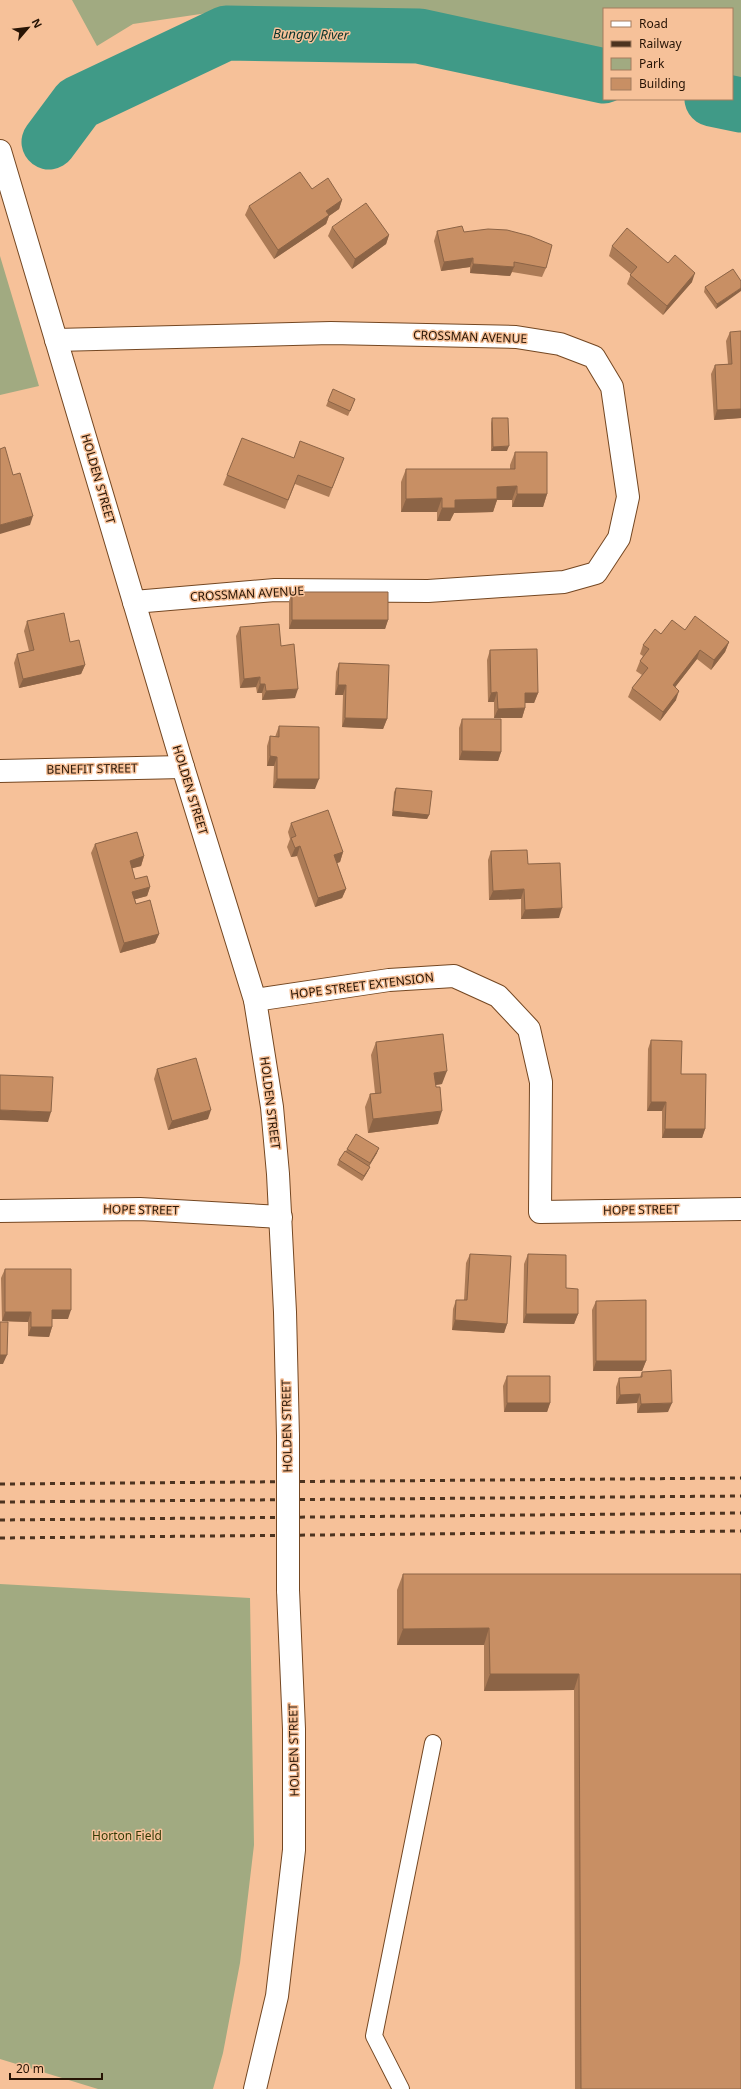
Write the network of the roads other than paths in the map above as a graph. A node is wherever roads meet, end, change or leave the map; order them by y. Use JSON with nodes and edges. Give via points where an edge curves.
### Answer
{"nodes":[{"id":1,"x":0,"y":151,"type":"edge"},
{"id":2,"x":56,"y":340,"type":"junction"},
{"id":3,"x":134,"y":602,"type":"junction"},
{"id":4,"x":183,"y":767,"type":"junction"},
{"id":5,"x":0,"y":771,"type":"edge"},
{"id":6,"x":255,"y":1000,"type":"junction"},
{"id":7,"x":741,"y":1209,"type":"edge"},
{"id":8,"x":0,"y":1211,"type":"edge"},
{"id":9,"x":540,"y":1212,"type":"joint"},
{"id":10,"x":281,"y":1217,"type":"junction"},
{"id":11,"x":433,"y":1743,"type":"dead end"},
{"id":12,"x":254,"y":2089,"type":"edge"},
{"id":13,"x":401,"y":2089,"type":"edge"}],
"edges":[{"from":1,"to":2,"type":"street","name":"HOLDEN STREET"},
{"from":2,"to":3,"type":"street","name":"HOLDEN STREET"},
{"from":2,"to":3,"type":"street","name":"CROSSMAN AVENUE","via":[[331,333],[516,337],[560,344],[594,357],[612,386],[628,497],[619,538],[596,573],[564,582],[428,591],[275,590]]},
{"from":3,"to":4,"type":"street","name":"HOLDEN STREET"},
{"from":4,"to":5,"type":"street","name":"BENEFIT STREET"},
{"from":4,"to":6,"type":"street","name":"HOLDEN STREET"},
{"from":6,"to":9,"type":"street","name":"HOPE STREET EXTENSION","via":[[390,980],[454,976],[498,996],[529,1029],[541,1082]]},
{"from":6,"to":10,"type":"street","name":"HOLDEN STREET","via":[[272,1107]]},
{"from":7,"to":9,"type":"street","name":"HOPE STREET"},
{"from":8,"to":10,"type":"street","name":"HOPE STREET","via":[[140,1209]]},
{"from":10,"to":12,"type":"street","name":"HOLDEN STREET","bridge":true,"via":[[288,1436],[288,1590],[294,1729],[294,1850],[277,1996]]},
{"from":11,"to":13,"type":"lane","via":[[374,2036]]}]}
